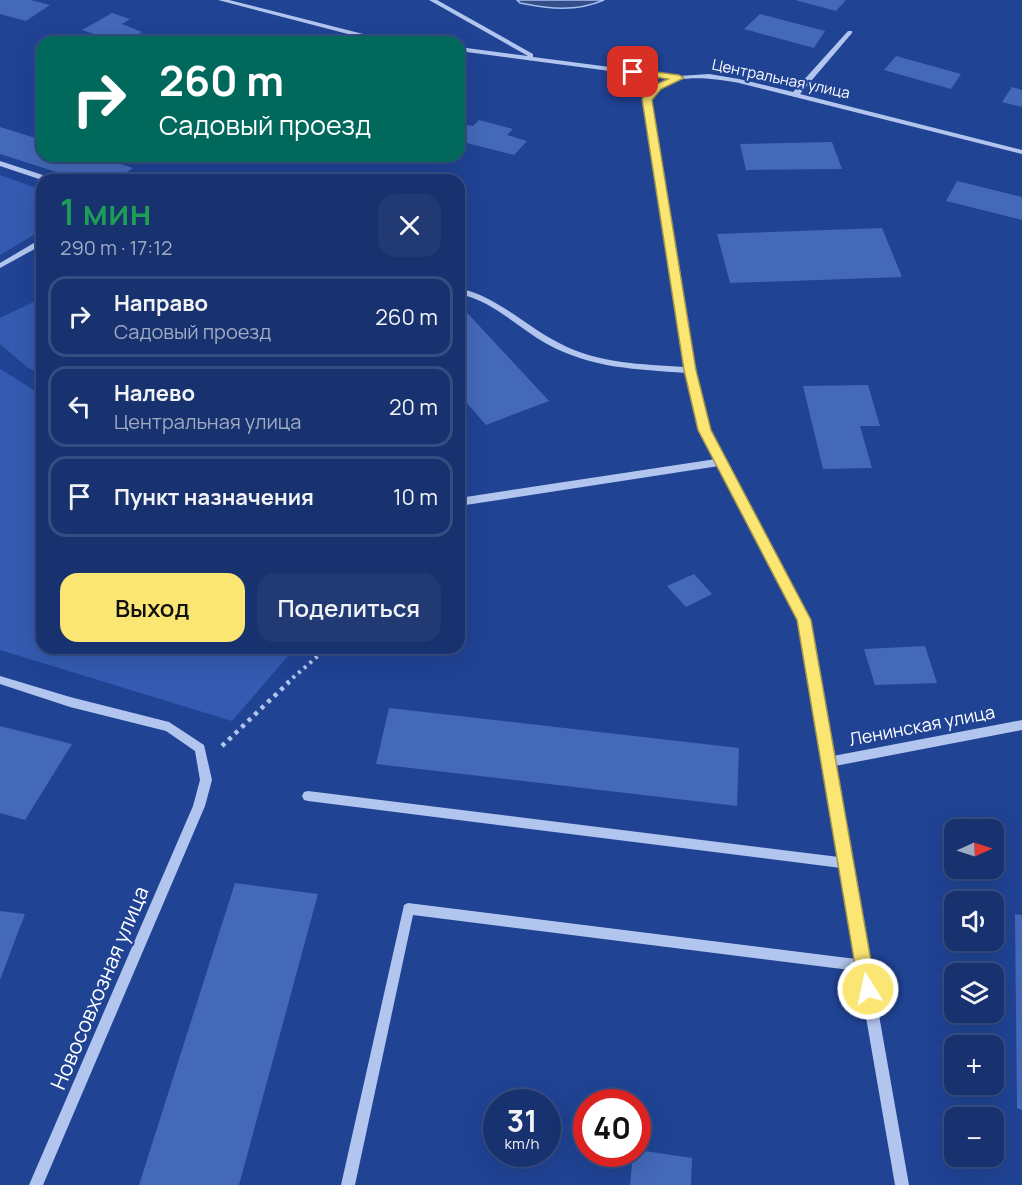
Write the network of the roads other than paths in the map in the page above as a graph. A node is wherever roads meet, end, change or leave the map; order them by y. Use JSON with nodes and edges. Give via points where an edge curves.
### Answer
{"nodes":[{"id":1,"x":221,"y":0,"type":"edge"},
{"id":2,"x":432,"y":0,"type":"edge"},
{"id":3,"x":850,"y":32,"type":"dead end"},
{"id":4,"x":363,"y":36,"type":"edge"},
{"id":5,"x":465,"y":50,"type":"edge"},
{"id":6,"x":539,"y":60,"type":"junction"},
{"id":7,"x":679,"y":78,"type":"junction"},
{"id":8,"x":795,"y":95,"type":"junction"},
{"id":9,"x":1022,"y":152,"type":"edge"},
{"id":10,"x":0,"y":163,"type":"edge"},
{"id":11,"x":36,"y":175,"type":"edge"},
{"id":12,"x":36,"y":245,"type":"edge"},
{"id":13,"x":0,"y":266,"type":"edge"},
{"id":14,"x":465,"y":292,"type":"edge"},
{"id":15,"x":690,"y":370,"type":"junction"},
{"id":16,"x":721,"y":462,"type":"junction"},
{"id":17,"x":465,"y":501,"type":"edge"},
{"id":18,"x":0,"y":680,"type":"edge"},
{"id":19,"x":1022,"y":725,"type":"edge"},
{"id":20,"x":828,"y":762,"type":"junction"},
{"id":21,"x":308,"y":796,"type":"dead end"},
{"id":22,"x":846,"y":863,"type":"junction"},
{"id":23,"x":864,"y":966,"type":"junction"},
{"id":24,"x":36,"y":1185,"type":"edge"},
{"id":25,"x":348,"y":1185,"type":"edge"},
{"id":26,"x":902,"y":1185,"type":"edge"}],
"edges":[{"from":1,"to":4,"type":"street"},
{"from":2,"to":6,"type":"street"},
{"from":3,"to":8,"type":"street"},
{"from":5,"to":6,"type":"street","name":"Центральная улица"},
{"from":6,"to":7,"type":"street","name":"Центральная улица"},
{"from":7,"to":8,"type":"street","name":"Центральная улица","via":[[709,76]]},
{"from":7,"to":15,"type":"street","via":[[657,87],[647,99]]},
{"from":8,"to":9,"type":"street","name":"Центральная улица"},
{"from":10,"to":11,"type":"street"},
{"from":12,"to":13,"type":"street"},
{"from":14,"to":15,"type":"street","via":[[501,307],[523,325],[577,355],[609,363]]},
{"from":15,"to":16,"type":"street","via":[[705,430]]},
{"from":16,"to":17,"type":"street"},
{"from":16,"to":20,"type":"street","via":[[804,620]]},
{"from":18,"to":24,"type":"street","name":"Новосовхозная улица","via":[[169,727],[200,748],[206,780],[199,806]]},
{"from":19,"to":20,"type":"street","name":"Ленинская улица"},
{"from":20,"to":22,"type":"street"},
{"from":21,"to":22,"type":"street"},
{"from":22,"to":23,"type":"street"},
{"from":23,"to":25,"type":"street","via":[[408,909]]},
{"from":23,"to":26,"type":"street"}]}
